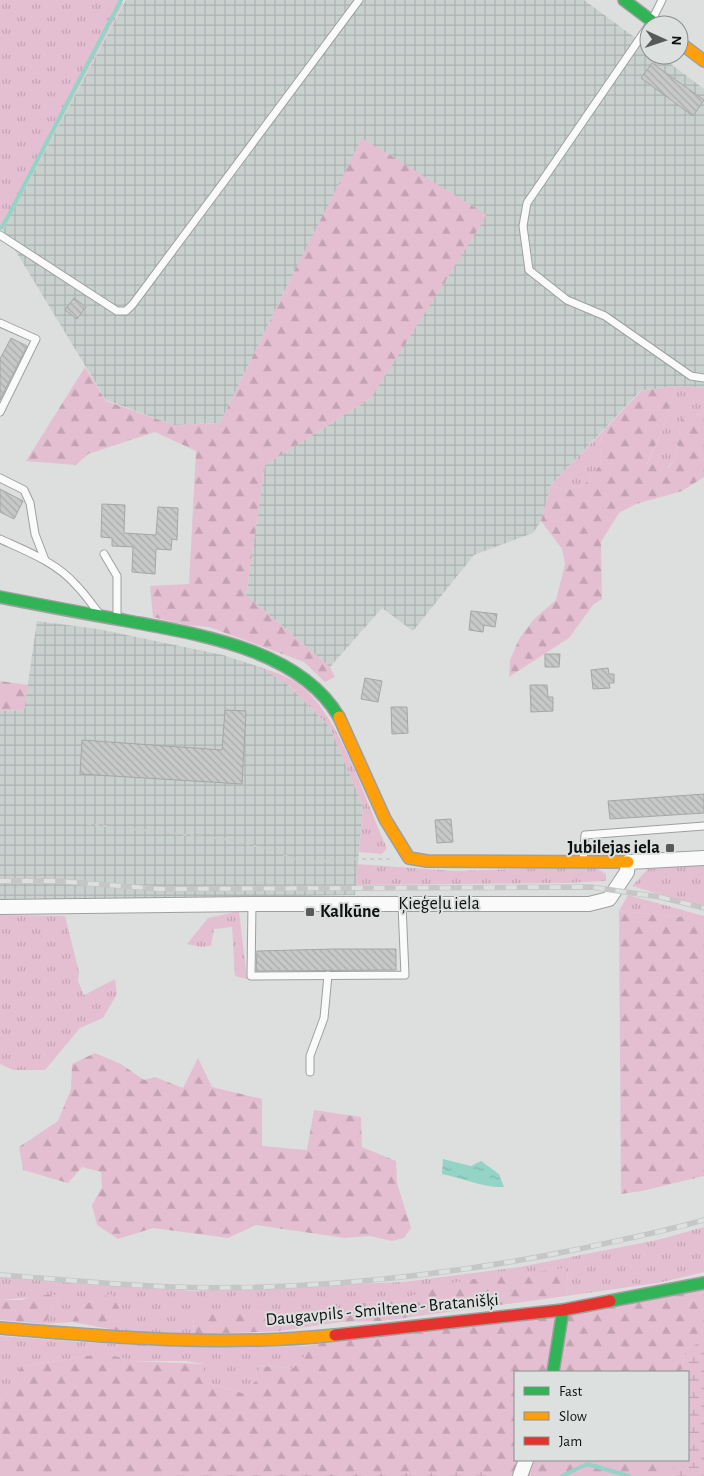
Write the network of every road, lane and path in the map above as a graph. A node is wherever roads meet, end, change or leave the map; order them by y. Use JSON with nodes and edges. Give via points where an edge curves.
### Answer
{"nodes":[{"id":1,"x":359,"y":0,"type":"edge"},
{"id":2,"x":624,"y":0,"type":"edge"},
{"id":3,"x":662,"y":0,"type":"edge"},
{"id":4,"x":642,"y":15,"type":"edge"},
{"id":5,"x":656,"y":15,"type":"edge"},
{"id":6,"x":639,"y":43,"type":"edge"},
{"id":7,"x":689,"y":50,"type":"edge"},
{"id":8,"x":704,"y":61,"type":"edge"},
{"id":9,"x":0,"y":235,"type":"edge"},
{"id":10,"x":0,"y":323,"type":"edge"},
{"id":11,"x":704,"y":378,"type":"edge"},
{"id":12,"x":0,"y":412,"type":"edge"},
{"id":13,"x":0,"y":478,"type":"edge"},
{"id":14,"x":0,"y":539,"type":"edge"},
{"id":15,"x":104,"y":554,"type":"dead end"},
{"id":16,"x":45,"y":560,"type":"junction"},
{"id":17,"x":0,"y":596,"type":"edge"},
{"id":18,"x":101,"y":616,"type":"junction"},
{"id":19,"x":117,"y":619,"type":"junction"},
{"id":20,"x":87,"y":824,"type":"dead end"},
{"id":21,"x":704,"y":826,"type":"edge"},
{"id":22,"x":410,"y":858,"type":"junction"},
{"id":23,"x":704,"y":858,"type":"edge"},
{"id":24,"x":583,"y":862,"type":"junction"},
{"id":25,"x":628,"y":862,"type":"junction"},
{"id":26,"x":252,"y":904,"type":"junction"},
{"id":27,"x":402,"y":904,"type":"junction"},
{"id":28,"x":0,"y":907,"type":"edge"},
{"id":29,"x":328,"y":975,"type":"junction"},
{"id":30,"x":310,"y":1072,"type":"dead end"},
{"id":31,"x":704,"y":1283,"type":"edge"},
{"id":32,"x":563,"y":1310,"type":"junction"},
{"id":33,"x":0,"y":1328,"type":"edge"},
{"id":34,"x":554,"y":1371,"type":"edge"},
{"id":35,"x":526,"y":1461,"type":"edge"},
{"id":36,"x":520,"y":1476,"type":"edge"}],
"edges":[{"from":1,"to":9,"type":"lane","via":[[126,311],[117,311]]},
{"from":2,"to":4,"type":"street"},
{"from":3,"to":5,"type":"lane"},
{"from":6,"to":11,"type":"lane","via":[[527,203],[523,226],[529,270],[567,300],[605,316],[691,376]]},
{"from":7,"to":8,"type":"street"},
{"from":10,"to":12,"type":"lane","via":[[36,339]]},
{"from":13,"to":16,"type":"lane","via":[[24,490]]},
{"from":14,"to":16,"type":"lane"},
{"from":15,"to":19,"type":"lane","via":[[117,576]]},
{"from":16,"to":18,"type":"lane","via":[[75,583]]},
{"from":17,"to":18,"type":"street"},
{"from":18,"to":19,"type":"street"},
{"from":19,"to":22,"type":"street","via":[[219,641],[272,660],[309,681],[331,704],[343,723],[396,841]]},
{"from":20,"to":22,"type":"path","via":[[224,839],[306,862]]},
{"from":21,"to":24,"type":"lane","via":[[585,835]]},
{"from":22,"to":24,"type":"street","via":[[427,861]]},
{"from":23,"to":25,"type":"street"},
{"from":24,"to":25,"type":"street"},
{"from":25,"to":27,"type":"street","name":"Ķieģeļu iela","via":[[627,872],[609,899],[590,904]]},
{"from":26,"to":27,"type":"street","name":"Ķieģeļu iela"},
{"from":26,"to":28,"type":"street","name":"Ķieģeļu iela"},
{"from":26,"to":29,"type":"lane","via":[[251,976]]},
{"from":27,"to":29,"type":"lane","via":[[405,975]]},
{"from":29,"to":30,"type":"lane","via":[[324,1018],[310,1056]]},
{"from":31,"to":32,"type":"street","name":"Daugavpils - Smiltene - Bratanišķi"},
{"from":32,"to":33,"type":"street","name":"Daugavpils - Smiltene - Bratanišķi","via":[[311,1338],[184,1340]]},
{"from":32,"to":34,"type":"street"},
{"from":35,"to":36,"type":"street"}]}
